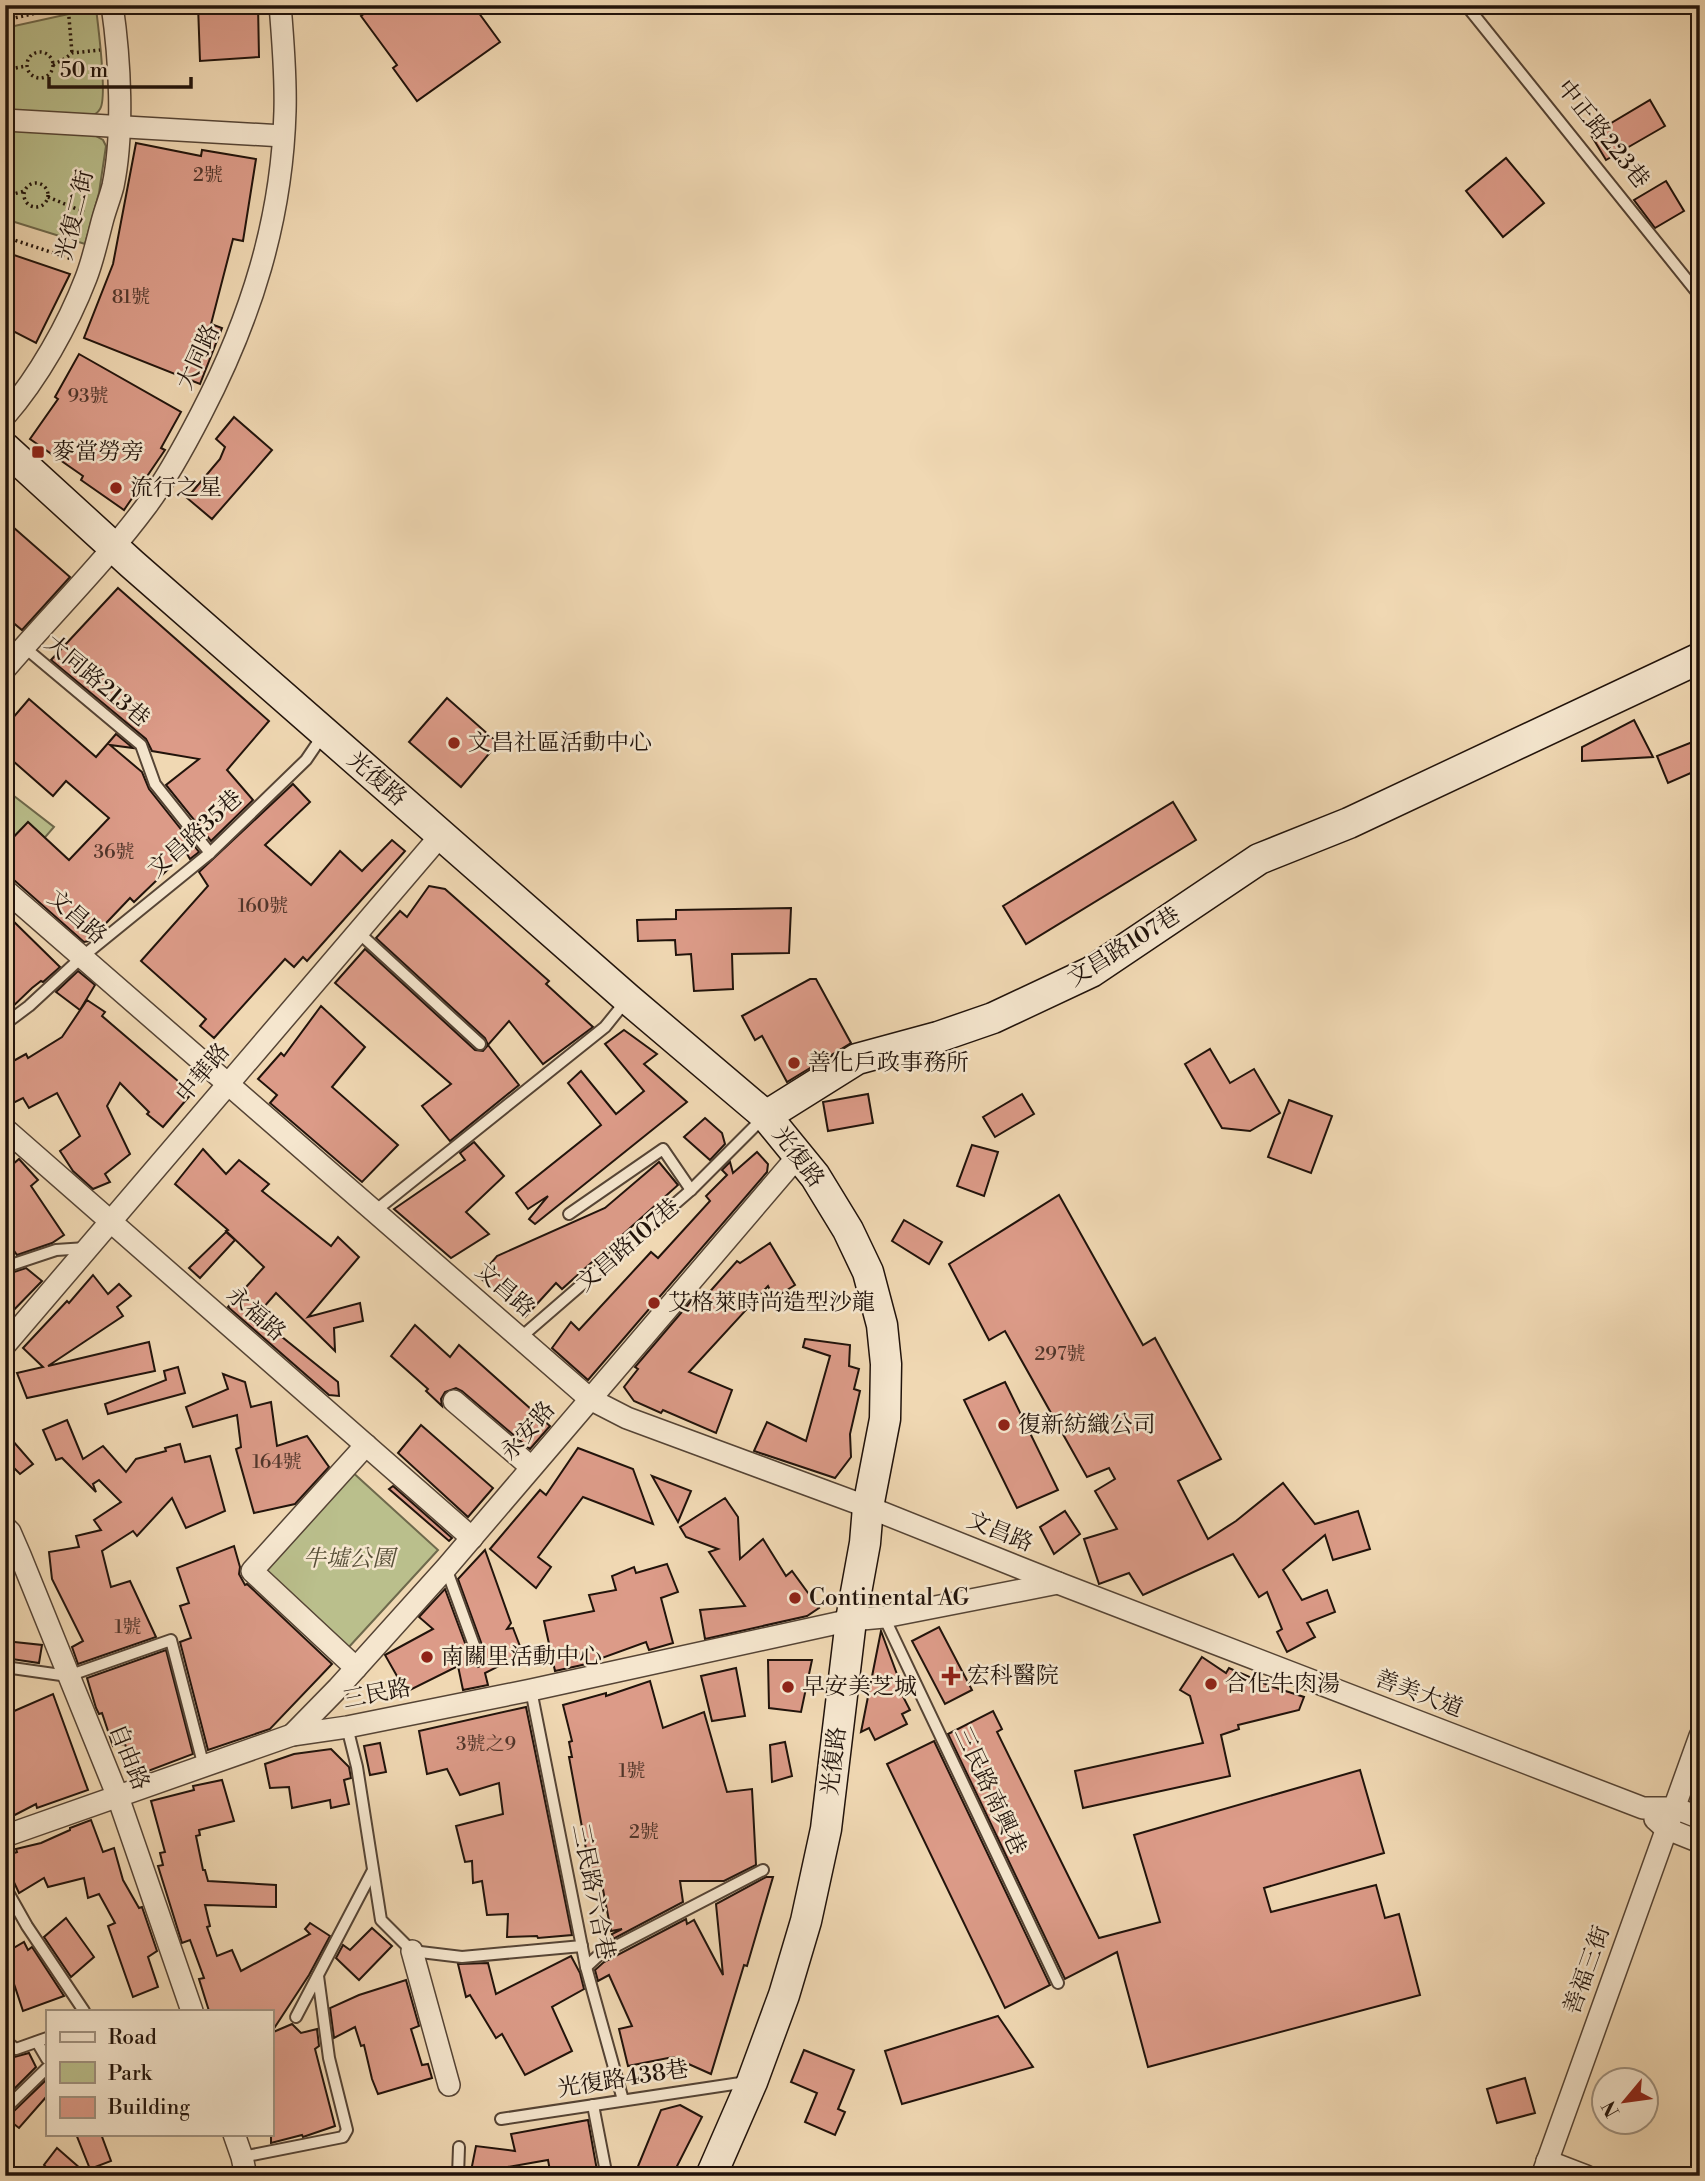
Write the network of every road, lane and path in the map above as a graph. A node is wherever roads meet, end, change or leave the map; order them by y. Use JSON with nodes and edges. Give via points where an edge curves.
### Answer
{"nodes":[{"id":1,"x":112,"y":5,"type":"edge"},
{"id":2,"x":280,"y":5,"type":"edge"},
{"id":3,"x":1466,"y":5,"type":"edge"},
{"id":4,"x":70,"y":6,"type":"edge"},
{"id":5,"x":5,"y":20,"type":"edge"},
{"id":6,"x":117,"y":48,"type":"junction"},
{"id":7,"x":72,"y":53,"type":"junction"},
{"id":8,"x":53,"y":65,"type":"junction"},
{"id":9,"x":26,"y":66,"type":"junction"},
{"id":10,"x":5,"y":69,"type":"edge"},
{"id":11,"x":5,"y":120,"type":"edge"},
{"id":12,"x":120,"y":125,"type":"junction"},
{"id":13,"x":283,"y":136,"type":"junction"},
{"id":14,"x":25,"y":191,"type":"junction"},
{"id":15,"x":6,"y":196,"type":"edge"},
{"id":16,"x":48,"y":197,"type":"junction"},
{"id":17,"x":5,"y":206,"type":"edge"},
{"id":18,"x":103,"y":220,"type":"junction"},
{"id":19,"x":5,"y":237,"type":"edge"},
{"id":20,"x":90,"y":265,"type":"junction"},
{"id":21,"x":1700,"y":296,"type":"edge"},
{"id":22,"x":5,"y":416,"type":"edge"},
{"id":23,"x":5,"y":448,"type":"edge"},
{"id":24,"x":114,"y":546,"type":"junction"},
{"id":25,"x":24,"y":647,"type":"junction"},
{"id":26,"x":1700,"y":658,"type":"edge"},
{"id":27,"x":5,"y":669,"type":"edge"},
{"id":28,"x":325,"y":733,"type":"junction"},
{"id":29,"x":441,"y":835,"type":"junction"},
{"id":30,"x":210,"y":853,"type":"junction"},
{"id":31,"x":5,"y":890,"type":"edge"},
{"id":32,"x":358,"y":932,"type":"junction"},
{"id":33,"x":82,"y":957,"type":"junction"},
{"id":34,"x":628,"y":999,"type":"junction"},
{"id":35,"x":5,"y":1024,"type":"edge"},
{"id":36,"x":480,"y":1044,"type":"dead end"},
{"id":37,"x":228,"y":1084,"type":"junction"},
{"id":38,"x":766,"y":1115,"type":"junction"},
{"id":39,"x":5,"y":1129,"type":"edge"},
{"id":40,"x":798,"y":1156,"type":"junction"},
{"id":41,"x":691,"y":1190,"type":"junction"},
{"id":42,"x":375,"y":1211,"type":"junction"},
{"id":43,"x":569,"y":1214,"type":"dead end"},
{"id":44,"x":111,"y":1221,"type":"junction"},
{"id":45,"x":89,"y":1247,"type":"junction"},
{"id":46,"x":5,"y":1268,"type":"edge"},
{"id":47,"x":520,"y":1338,"type":"junction"},
{"id":48,"x":5,"y":1345,"type":"edge"},
{"id":49,"x":590,"y":1399,"type":"junction"},
{"id":50,"x":454,"y":1401,"type":"dead end"},
{"id":51,"x":366,"y":1445,"type":"junction"},
{"id":52,"x":531,"y":1467,"type":"junction"},
{"id":53,"x":868,"y":1507,"type":"junction"},
{"id":54,"x":5,"y":1527,"type":"edge"},
{"id":55,"x":471,"y":1538,"type":"junction"},
{"id":56,"x":446,"y":1568,"type":"junction"},
{"id":57,"x":1058,"y":1583,"type":"junction"},
{"id":58,"x":884,"y":1617,"type":"junction"},
{"id":59,"x":851,"y":1620,"type":"junction"},
{"id":60,"x":479,"y":1659,"type":"dead end"},
{"id":61,"x":5,"y":1667,"type":"edge"},
{"id":62,"x":356,"y":1668,"type":"junction"},
{"id":63,"x":68,"y":1676,"type":"junction"},
{"id":64,"x":531,"y":1689,"type":"junction"},
{"id":65,"x":347,"y":1727,"type":"junction"},
{"id":66,"x":292,"y":1735,"type":"junction"},
{"id":67,"x":1699,"y":1739,"type":"edge"},
{"id":68,"x":204,"y":1767,"type":"junction"},
{"id":69,"x":118,"y":1797,"type":"junction"},
{"id":70,"x":1643,"y":1808,"type":"junction"},
{"id":71,"x":1675,"y":1808,"type":"junction"},
{"id":72,"x":1700,"y":1818,"type":"edge"},
{"id":73,"x":1665,"y":1828,"type":"junction"},
{"id":74,"x":5,"y":1836,"type":"edge"},
{"id":75,"x":1700,"y":1842,"type":"edge"},
{"id":76,"x":763,"y":1870,"type":"dead end"},
{"id":77,"x":372,"y":1872,"type":"junction"},
{"id":78,"x":5,"y":1887,"type":"edge"},
{"id":79,"x":582,"y":1946,"type":"junction"},
{"id":80,"x":412,"y":1951,"type":"junction"},
{"id":81,"x":586,"y":1967,"type":"junction"},
{"id":82,"x":318,"y":1976,"type":"junction"},
{"id":83,"x":1058,"y":1983,"type":"dead end"},
{"id":84,"x":83,"y":2010,"type":"edge"},
{"id":85,"x":192,"y":2010,"type":"edge"},
{"id":86,"x":296,"y":2017,"type":"dead end"},
{"id":87,"x":42,"y":2040,"type":"edge"},
{"id":88,"x":5,"y":2041,"type":"edge"},
{"id":89,"x":46,"y":2069,"type":"edge"},
{"id":90,"x":752,"y":2082,"type":"junction"},
{"id":91,"x":449,"y":2085,"type":"dead end"},
{"id":92,"x":623,"y":2100,"type":"junction"},
{"id":93,"x":593,"y":2105,"type":"junction"},
{"id":94,"x":5,"y":2109,"type":"edge"},
{"id":95,"x":501,"y":2119,"type":"dead end"},
{"id":96,"x":235,"y":2136,"type":"edge"},
{"id":97,"x":458,"y":2147,"type":"dead end"},
{"id":98,"x":244,"y":2166,"type":"edge"},
{"id":99,"x":1545,"y":2169,"type":"edge"},
{"id":100,"x":606,"y":2172,"type":"dead end"},
{"id":101,"x":458,"y":2176,"type":"edge"},
{"id":102,"x":711,"y":2176,"type":"edge"},
{"id":103,"x":1586,"y":2176,"type":"edge"}],
"edges":[{"from":1,"to":6,"type":"street","name":"光復二街"},
{"from":2,"to":13,"type":"street","name":"大同路"},
{"from":3,"to":21,"type":"lane","name":"中正路223巷"},
{"from":4,"to":5,"type":"path"},
{"from":4,"to":7,"type":"path"},
{"from":6,"to":7,"type":"path"},
{"from":6,"to":12,"type":"street","name":"光復二街"},
{"from":7,"to":8,"type":"path"},
{"from":8,"to":9,"type":"path","via":[[43,78],[34,77]]},
{"from":8,"to":9,"type":"path","via":[[47,54],[39,51],[28,58]]},
{"from":9,"to":10,"type":"path"},
{"from":11,"to":12,"type":"street"},
{"from":12,"to":13,"type":"street"},
{"from":12,"to":18,"type":"street","name":"光復二街","via":[[113,186]]},
{"from":13,"to":24,"type":"street","name":"大同路","via":[[270,234],[233,349],[174,461]]},
{"from":14,"to":15,"type":"path"},
{"from":14,"to":16,"type":"path","via":[[33,183],[41,184]]},
{"from":14,"to":16,"type":"path","via":[[24,198],[33,206],[40,206]]},
{"from":15,"to":17,"type":"path"},
{"from":16,"to":18,"type":"path"},
{"from":18,"to":20,"type":"street","name":"光復二街"},
{"from":19,"to":20,"type":"path"},
{"from":20,"to":22,"type":"street","name":"光復二街","via":[[56,341]]},
{"from":23,"to":24,"type":"main road","name":"光復路"},
{"from":24,"to":25,"type":"street","name":"大同路"},
{"from":24,"to":28,"type":"main road","name":"光復路"},
{"from":25,"to":27,"type":"street","name":"大同路"},
{"from":25,"to":30,"type":"lane","name":"大同路213巷","via":[[141,745],[155,784]]},
{"from":26,"to":38,"type":"main road","name":"文昌路107巷","via":[[1349,823],[1259,859],[1091,972],[993,1018],[857,1059]]},
{"from":28,"to":29,"type":"main road","name":"光復路"},
{"from":28,"to":30,"type":"lane","name":"文昌路35巷","via":[[306,760]]},
{"from":29,"to":32,"type":"street","name":"中華路"},
{"from":29,"to":34,"type":"main road","name":"光復路"},
{"from":30,"to":33,"type":"lane","name":"文昌路35巷"},
{"from":31,"to":33,"type":"street","name":"文昌路"},
{"from":32,"to":36,"type":"lane"},
{"from":32,"to":37,"type":"street","name":"中華路"},
{"from":33,"to":35,"type":"lane","name":"文昌路35巷"},
{"from":33,"to":37,"type":"street","name":"文昌路"},
{"from":34,"to":38,"type":"main road","name":"光復路"},
{"from":34,"to":42,"type":"lane","via":[[605,1027]]},
{"from":37,"to":42,"type":"street","name":"文昌路"},
{"from":37,"to":44,"type":"street","name":"中華路"},
{"from":38,"to":40,"type":"main road","name":"光復路"},
{"from":38,"to":41,"type":"lane","name":"文昌路107巷"},
{"from":39,"to":44,"type":"street","name":"永福路"},
{"from":40,"to":49,"type":"street","name":"永安路"},
{"from":40,"to":53,"type":"main road","name":"光復路","via":[[815,1176],[869,1272],[882,1325],[885,1419]]},
{"from":41,"to":43,"type":"lane","via":[[663,1149]]},
{"from":41,"to":47,"type":"lane","name":"文昌路107巷"},
{"from":42,"to":47,"type":"street","name":"文昌路"},
{"from":44,"to":45,"type":"street","name":"中華路"},
{"from":44,"to":51,"type":"street","name":"永福路"},
{"from":45,"to":46,"type":"lane","via":[[56,1251]]},
{"from":45,"to":48,"type":"street","name":"中華路"},
{"from":47,"to":49,"type":"street","name":"文昌路"},
{"from":49,"to":52,"type":"street","name":"永安路"},
{"from":49,"to":53,"type":"street","name":"文昌路","via":[[626,1418]]},
{"from":50,"to":52,"type":"street"},
{"from":51,"to":55,"type":"street","name":"永福路"},
{"from":51,"to":62,"type":"street","via":[[252,1571]]},
{"from":52,"to":55,"type":"street","name":"永安路"},
{"from":53,"to":57,"type":"street","name":"文昌路"},
{"from":53,"to":59,"type":"main road","name":"光復路"},
{"from":54,"to":63,"type":"street","name":"自由路"},
{"from":55,"to":56,"type":"street","name":"永安路"},
{"from":56,"to":60,"type":"lane"},
{"from":56,"to":62,"type":"street","name":"永安路"},
{"from":57,"to":58,"type":"street","name":"三民路"},
{"from":57,"to":70,"type":"street","name":"善美大道"},
{"from":58,"to":59,"type":"street","name":"三民路"},
{"from":58,"to":83,"type":"lane","name":"三民路南興巷"},
{"from":59,"to":64,"type":"street","name":"三民路"},
{"from":59,"to":90,"type":"main road","name":"光復路","via":[[819,1864],[784,1995]]},
{"from":61,"to":63,"type":"lane"},
{"from":62,"to":66,"type":"street","name":"永安路"},
{"from":63,"to":68,"type":"lane","via":[[171,1640]]},
{"from":63,"to":69,"type":"street","name":"自由路"},
{"from":64,"to":65,"type":"street","name":"三民路"},
{"from":64,"to":79,"type":"lane","name":"三民路六合巷"},
{"from":65,"to":66,"type":"street","name":"三民路"},
{"from":65,"to":77,"type":"lane"},
{"from":66,"to":68,"type":"street","name":"三民路"},
{"from":67,"to":71,"type":"street","name":"善福三街"},
{"from":68,"to":69,"type":"street","name":"三民路"},
{"from":69,"to":74,"type":"street","name":"三民路"},
{"from":69,"to":85,"type":"street","name":"自由路"},
{"from":70,"to":71,"type":"street","name":"善美大道"},
{"from":70,"to":73,"type":"street","name":"善美大道"},
{"from":71,"to":72,"type":"street","name":"善美大道"},
{"from":71,"to":73,"type":"street","name":"善福三街"},
{"from":73,"to":75,"type":"street","name":"善美大道"},
{"from":73,"to":99,"type":"street","name":"善福三街"},
{"from":76,"to":81,"type":"lane","via":[[599,1955]]},
{"from":77,"to":80,"type":"lane","via":[[381,1920]]},
{"from":77,"to":82,"type":"lane"},
{"from":78,"to":84,"type":"lane"},
{"from":79,"to":80,"type":"lane","via":[[462,1957]]},
{"from":79,"to":81,"type":"lane","name":"三民路六合巷"},
{"from":80,"to":91,"type":"street"},
{"from":81,"to":92,"type":"lane","name":"三民路六合巷"},
{"from":82,"to":86,"type":"lane"},
{"from":82,"to":98,"type":"lane","via":[[329,2058],[347,2130],[343,2137]]},
{"from":87,"to":88,"type":"lane","via":[[16,2049]]},
{"from":89,"to":94,"type":"lane"},
{"from":90,"to":92,"type":"lane","name":"光復路438巷"},
{"from":90,"to":102,"type":"main road","name":"光復路"},
{"from":92,"to":93,"type":"lane","name":"光復路438巷"},
{"from":93,"to":95,"type":"lane","name":"光復路438巷"},
{"from":93,"to":100,"type":"lane"},
{"from":96,"to":98,"type":"street"},
{"from":97,"to":101,"type":"lane"},
{"from":99,"to":103,"type":"street"}]}
